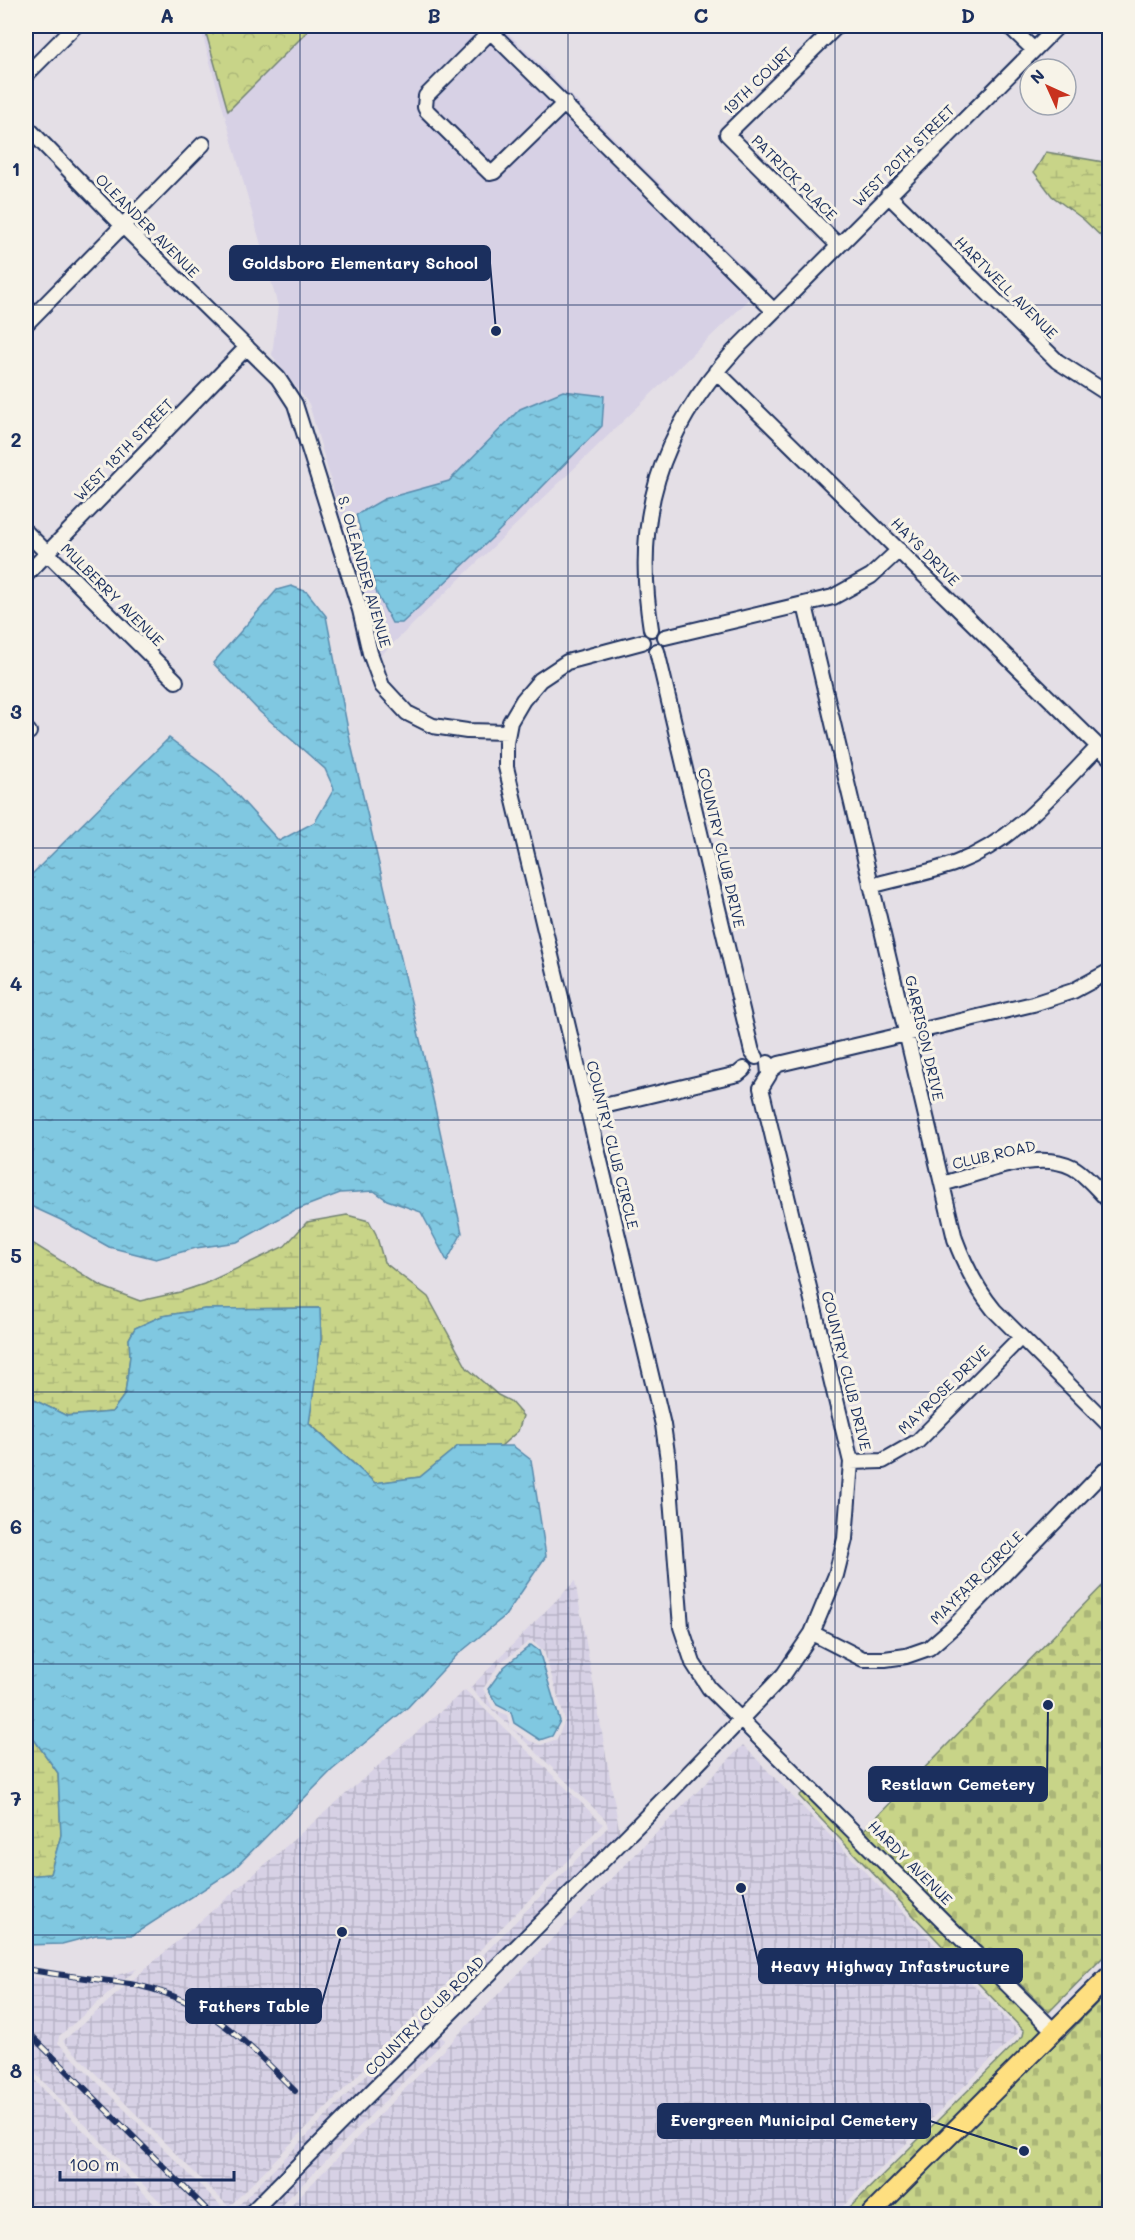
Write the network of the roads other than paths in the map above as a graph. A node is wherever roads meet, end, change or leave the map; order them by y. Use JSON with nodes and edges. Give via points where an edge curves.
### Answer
{"nodes":[{"id":1,"x":75,"y":26,"type":"edge"},
{"id":2,"x":837,"y":26,"type":"edge"},
{"id":3,"x":1009,"y":26,"type":"edge"},
{"id":4,"x":1058,"y":26,"type":"edge"},
{"id":5,"x":1034,"y":50,"type":"junction"},
{"id":6,"x":26,"y":75,"type":"edge"},
{"id":7,"x":565,"y":103,"type":"junction"},
{"id":8,"x":26,"y":126,"type":"edge"},
{"id":9,"x":727,"y":134,"type":"joint"},
{"id":10,"x":203,"y":144,"type":"dead end"},
{"id":11,"x":888,"y":195,"type":"junction"},
{"id":12,"x":122,"y":225,"type":"junction"},
{"id":13,"x":838,"y":245,"type":"junction"},
{"id":14,"x":774,"y":311,"type":"junction"},
{"id":15,"x":26,"y":324,"type":"edge"},
{"id":16,"x":247,"y":347,"type":"junction"},
{"id":17,"x":716,"y":371,"type":"junction"},
{"id":18,"x":1110,"y":394,"type":"edge"},
{"id":19,"x":26,"y":532,"type":"edge"},
{"id":20,"x":899,"y":550,"type":"junction"},
{"id":21,"x":47,"y":554,"type":"junction"},
{"id":22,"x":26,"y":575,"type":"edge"},
{"id":23,"x":805,"y":605,"type":"junction"},
{"id":24,"x":651,"y":629,"type":"junction"},
{"id":25,"x":665,"y":637,"type":"junction"},
{"id":26,"x":642,"y":642,"type":"junction"},
{"id":27,"x":657,"y":651,"type":"junction"},
{"id":28,"x":176,"y":681,"type":"dead end"},
{"id":29,"x":508,"y":732,"type":"junction"},
{"id":30,"x":1098,"y":747,"type":"junction"},
{"id":31,"x":1110,"y":758,"type":"edge"},
{"id":32,"x":871,"y":885,"type":"junction"},
{"id":33,"x":1110,"y":971,"type":"edge"},
{"id":34,"x":907,"y":1033,"type":"junction"},
{"id":35,"x":757,"y":1070,"type":"junction"},
{"id":36,"x":587,"y":1110,"type":"junction"},
{"id":37,"x":942,"y":1184,"type":"junction"},
{"id":38,"x":1110,"y":1202,"type":"edge"},
{"id":39,"x":1020,"y":1338,"type":"junction"},
{"id":40,"x":1110,"y":1426,"type":"edge"},
{"id":41,"x":851,"y":1462,"type":"junction"},
{"id":42,"x":1110,"y":1466,"type":"edge"},
{"id":43,"x":812,"y":1633,"type":"junction"},
{"id":44,"x":742,"y":1719,"type":"junction"},
{"id":45,"x":623,"y":1840,"type":"joint"},
{"id":46,"x":1110,"y":1975,"type":"edge"},
{"id":47,"x":1054,"y":2031,"type":"junction"},
{"id":48,"x":250,"y":2214,"type":"edge"},
{"id":49,"x":871,"y":2214,"type":"edge"}],
"edges":[{"from":1,"to":6,"type":"street"},
{"from":2,"to":9,"type":"street","name":"19TH COURT"},
{"from":3,"to":5,"type":"street"},
{"from":4,"to":5,"type":"street","name":"WEST 20TH STREET"},
{"from":5,"to":11,"type":"street","name":"WEST 20TH STREET"},
{"from":7,"to":7,"type":"street","via":[[494,172],[486,170],[424,106],[426,96],[491,33]]},
{"from":7,"to":14,"type":"street"},
{"from":8,"to":12,"type":"street","name":"OLEANDER AVENUE"},
{"from":9,"to":13,"type":"street","name":"PATRICK PLACE"},
{"from":10,"to":12,"type":"street"},
{"from":11,"to":13,"type":"street","name":"WEST 20TH STREET"},
{"from":11,"to":18,"type":"street","name":"HARTWELL AVENUE","via":[[1057,361]]},
{"from":12,"to":15,"type":"street"},
{"from":12,"to":16,"type":"street","name":"OLEANDER AVENUE"},
{"from":13,"to":14,"type":"street","name":"WEST 20TH STREET"},
{"from":14,"to":17,"type":"street"},
{"from":16,"to":21,"type":"street","name":"WEST 18TH STREET"},
{"from":16,"to":29,"type":"street","name":"S. OLEANDER AVENUE","via":[[278,378],[295,404],[382,686],[407,713],[433,726]]},
{"from":17,"to":20,"type":"street","name":"HAYS DRIVE"},
{"from":17,"to":24,"type":"street","via":[[684,417],[656,483],[645,557]]},
{"from":19,"to":21,"type":"street","name":"MULBERRY AVENUE"},
{"from":20,"to":23,"type":"street","via":[[853,588]]},
{"from":20,"to":30,"type":"street","name":"HAYS DRIVE"},
{"from":21,"to":22,"type":"street","name":"WEST 18TH STREET"},
{"from":21,"to":28,"type":"street","name":"MULBERRY AVENUE"},
{"from":23,"to":25,"type":"street"},
{"from":23,"to":32,"type":"street","name":"GARRISON DRIVE"},
{"from":24,"to":25,"type":"street","via":[[661,630]]},
{"from":24,"to":26,"type":"street"},
{"from":25,"to":27,"type":"street","via":[[664,645]]},
{"from":26,"to":27,"type":"street","via":[[648,651]]},
{"from":26,"to":29,"type":"street","name":"COUNTRY CLUB CIRCLE","via":[[567,662],[540,680],[523,700]]},
{"from":27,"to":35,"type":"street","name":"COUNTRY CLUB DRIVE"},
{"from":29,"to":36,"type":"street","name":"COUNTRY CLUB CIRCLE","via":[[506,767]]},
{"from":30,"to":31,"type":"street","name":"HAYS DRIVE"},
{"from":30,"to":32,"type":"street","via":[[1015,830],[984,850],[957,863]]},
{"from":32,"to":34,"type":"street","name":"GARRISON DRIVE"},
{"from":33,"to":34,"type":"street","via":[[1033,1004]]},
{"from":34,"to":35,"type":"street"},
{"from":34,"to":37,"type":"street","name":"GARRISON DRIVE"},
{"from":35,"to":36,"type":"street"},
{"from":35,"to":41,"type":"street","name":"COUNTRY CLUB DRIVE"},
{"from":36,"to":44,"type":"street","name":"COUNTRY CLUB CIRCLE","via":[[663,1425],[681,1627],[693,1663],[709,1688]]},
{"from":37,"to":38,"type":"street","name":"CLUB ROAD","via":[[1032,1160],[1053,1160],[1074,1168]]},
{"from":37,"to":39,"type":"street","name":"GARRISON DRIVE","via":[[955,1239],[978,1292]]},
{"from":39,"to":40,"type":"street","name":"GARRISON DRIVE"},
{"from":39,"to":41,"type":"street","name":"MAYROSE DRIVE","via":[[918,1441],[883,1461]]},
{"from":41,"to":43,"type":"street","name":"COUNTRY CLUB DRIVE","via":[[845,1539],[836,1575]]},
{"from":42,"to":43,"type":"street","name":"MAYFAIR CIRCLE","via":[[929,1648],[895,1658],[863,1659]]},
{"from":43,"to":44,"type":"street","name":"COUNTRY CLUB DRIVE","via":[[784,1674]]},
{"from":44,"to":45,"type":"street","name":"COUNTRY CLUB DRIVE"},
{"from":44,"to":47,"type":"street","name":"HARDY AVENUE"},
{"from":45,"to":48,"type":"street","name":"COUNTRY CLUB ROAD"},
{"from":46,"to":47,"type":"main road"},
{"from":47,"to":49,"type":"main road"}]}
